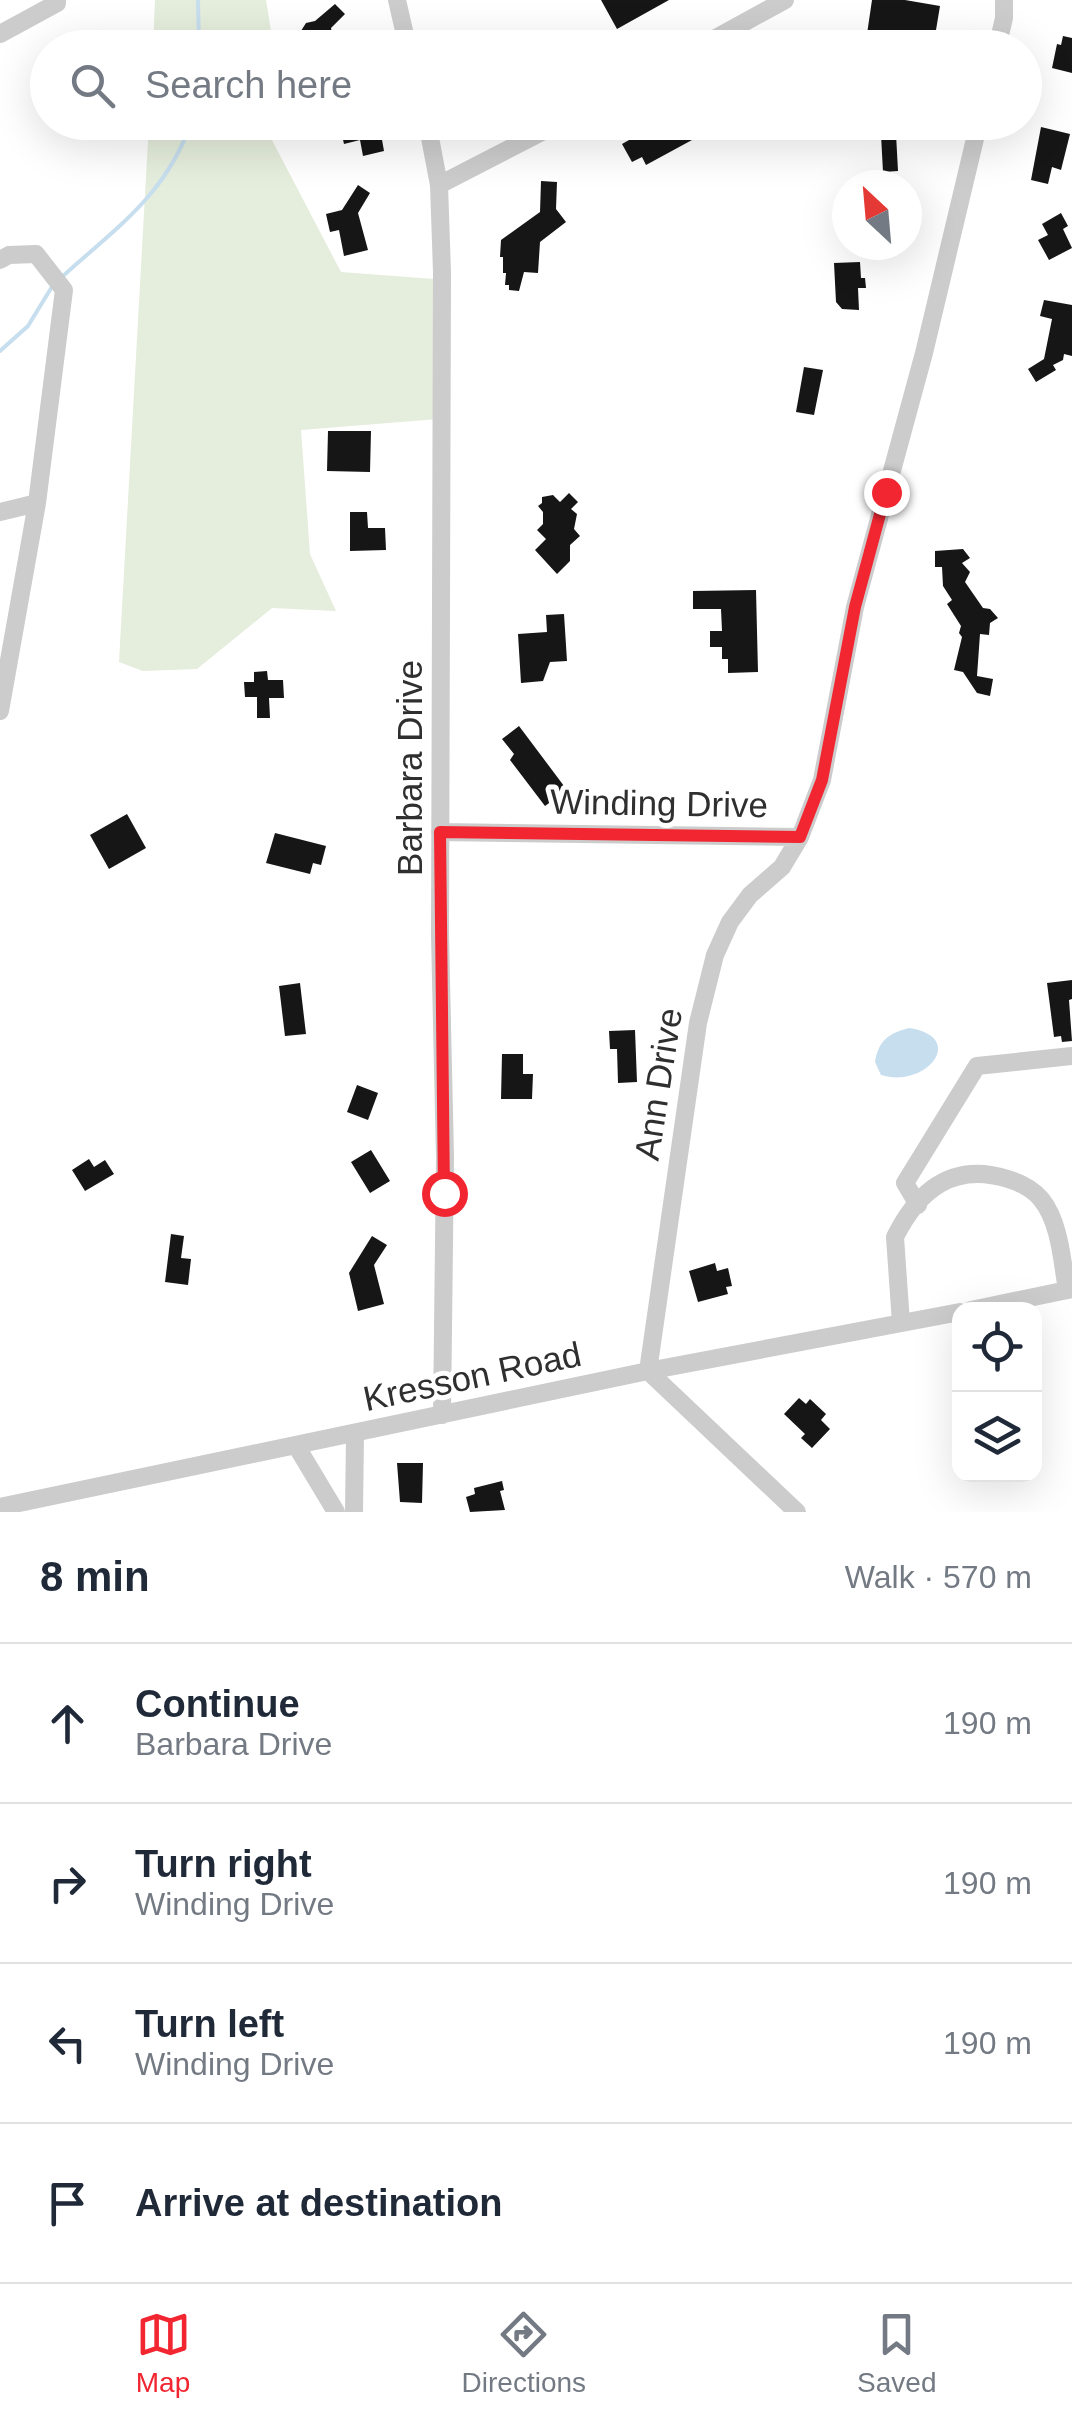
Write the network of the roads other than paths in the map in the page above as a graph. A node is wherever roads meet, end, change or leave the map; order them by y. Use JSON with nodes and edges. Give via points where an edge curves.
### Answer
{"nodes":[{"id":1,"x":57,"y":0,"type":"edge"},
{"id":2,"x":396,"y":0,"type":"edge"},
{"id":3,"x":785,"y":0,"type":"edge"},
{"id":4,"x":1004,"y":0,"type":"edge"},
{"id":5,"x":404,"y":30,"type":"edge"},
{"id":6,"x":731,"y":30,"type":"edge"},
{"id":7,"x":1001,"y":30,"type":"edge"},
{"id":8,"x":0,"y":34,"type":"edge"},
{"id":9,"x":430,"y":140,"type":"edge"},
{"id":10,"x":527,"y":140,"type":"edge"},
{"id":11,"x":975,"y":140,"type":"edge"},
{"id":12,"x":439,"y":185,"type":"junction"},
{"id":13,"x":0,"y":260,"type":"edge"},
{"id":14,"x":38,"y":503,"type":"junction"},
{"id":15,"x":0,"y":512,"type":"edge"},
{"id":16,"x":0,"y":710,"type":"edge"},
{"id":17,"x":440,"y":832,"type":"junction"},
{"id":18,"x":800,"y":837,"type":"junction"},
{"id":19,"x":1072,"y":1056,"type":"edge"},
{"id":20,"x":918,"y":1205,"type":"junction"},
{"id":21,"x":1070,"y":1289,"type":"edge"},
{"id":22,"x":1009,"y":1302,"type":"edge"},
{"id":23,"x":952,"y":1313,"type":"edge"},
{"id":24,"x":900,"y":1322,"type":"junction"},
{"id":25,"x":648,"y":1371,"type":"junction"},
{"id":26,"x":442,"y":1414,"type":"junction"},
{"id":27,"x":355,"y":1434,"type":"junction"},
{"id":28,"x":297,"y":1448,"type":"junction"},
{"id":29,"x":0,"y":1508,"type":"edge"},
{"id":30,"x":336,"y":1512,"type":"edge"},
{"id":31,"x":354,"y":1512,"type":"edge"},
{"id":32,"x":797,"y":1512,"type":"edge"}],
"edges":[{"from":1,"to":8,"type":"street"},
{"from":2,"to":5,"type":"street"},
{"from":3,"to":6,"type":"street"},
{"from":4,"to":7,"type":"street"},
{"from":9,"to":12,"type":"street","name":"Barbara Drive"},
{"from":10,"to":12,"type":"street"},
{"from":11,"to":18,"type":"street","name":"Winding Drive","via":[[855,607],[822,780]]},
{"from":12,"to":17,"type":"street","name":"Barbara Drive"},
{"from":13,"to":14,"type":"street","via":[[36,254],[64,290]]},
{"from":14,"to":15,"type":"street"},
{"from":14,"to":16,"type":"street"},
{"from":17,"to":18,"type":"street","name":"Winding Drive"},
{"from":17,"to":26,"type":"street","name":"Barbara Drive"},
{"from":18,"to":25,"type":"street","name":"Ann Drive","via":[[782,867],[750,894],[714,955],[698,1023]]},
{"from":19,"to":20,"type":"street","via":[[977,1066],[904,1183]]},
{"from":20,"to":21,"type":"street","via":[[943,1179],[958,1175],[984,1172],[1028,1186],[1053,1222]]},
{"from":20,"to":24,"type":"street","via":[[895,1237]]},
{"from":21,"to":22,"type":"street"},
{"from":23,"to":24,"type":"street","name":"Kresson Road"},
{"from":24,"to":25,"type":"street","name":"Kresson Road"},
{"from":25,"to":26,"type":"street","name":"Kresson Road"},
{"from":25,"to":32,"type":"street"},
{"from":26,"to":27,"type":"street","name":"Kresson Road"},
{"from":27,"to":28,"type":"street","name":"Kresson Road"},
{"from":27,"to":31,"type":"street"},
{"from":28,"to":29,"type":"street","name":"Kresson Road"},
{"from":28,"to":30,"type":"street"}]}
